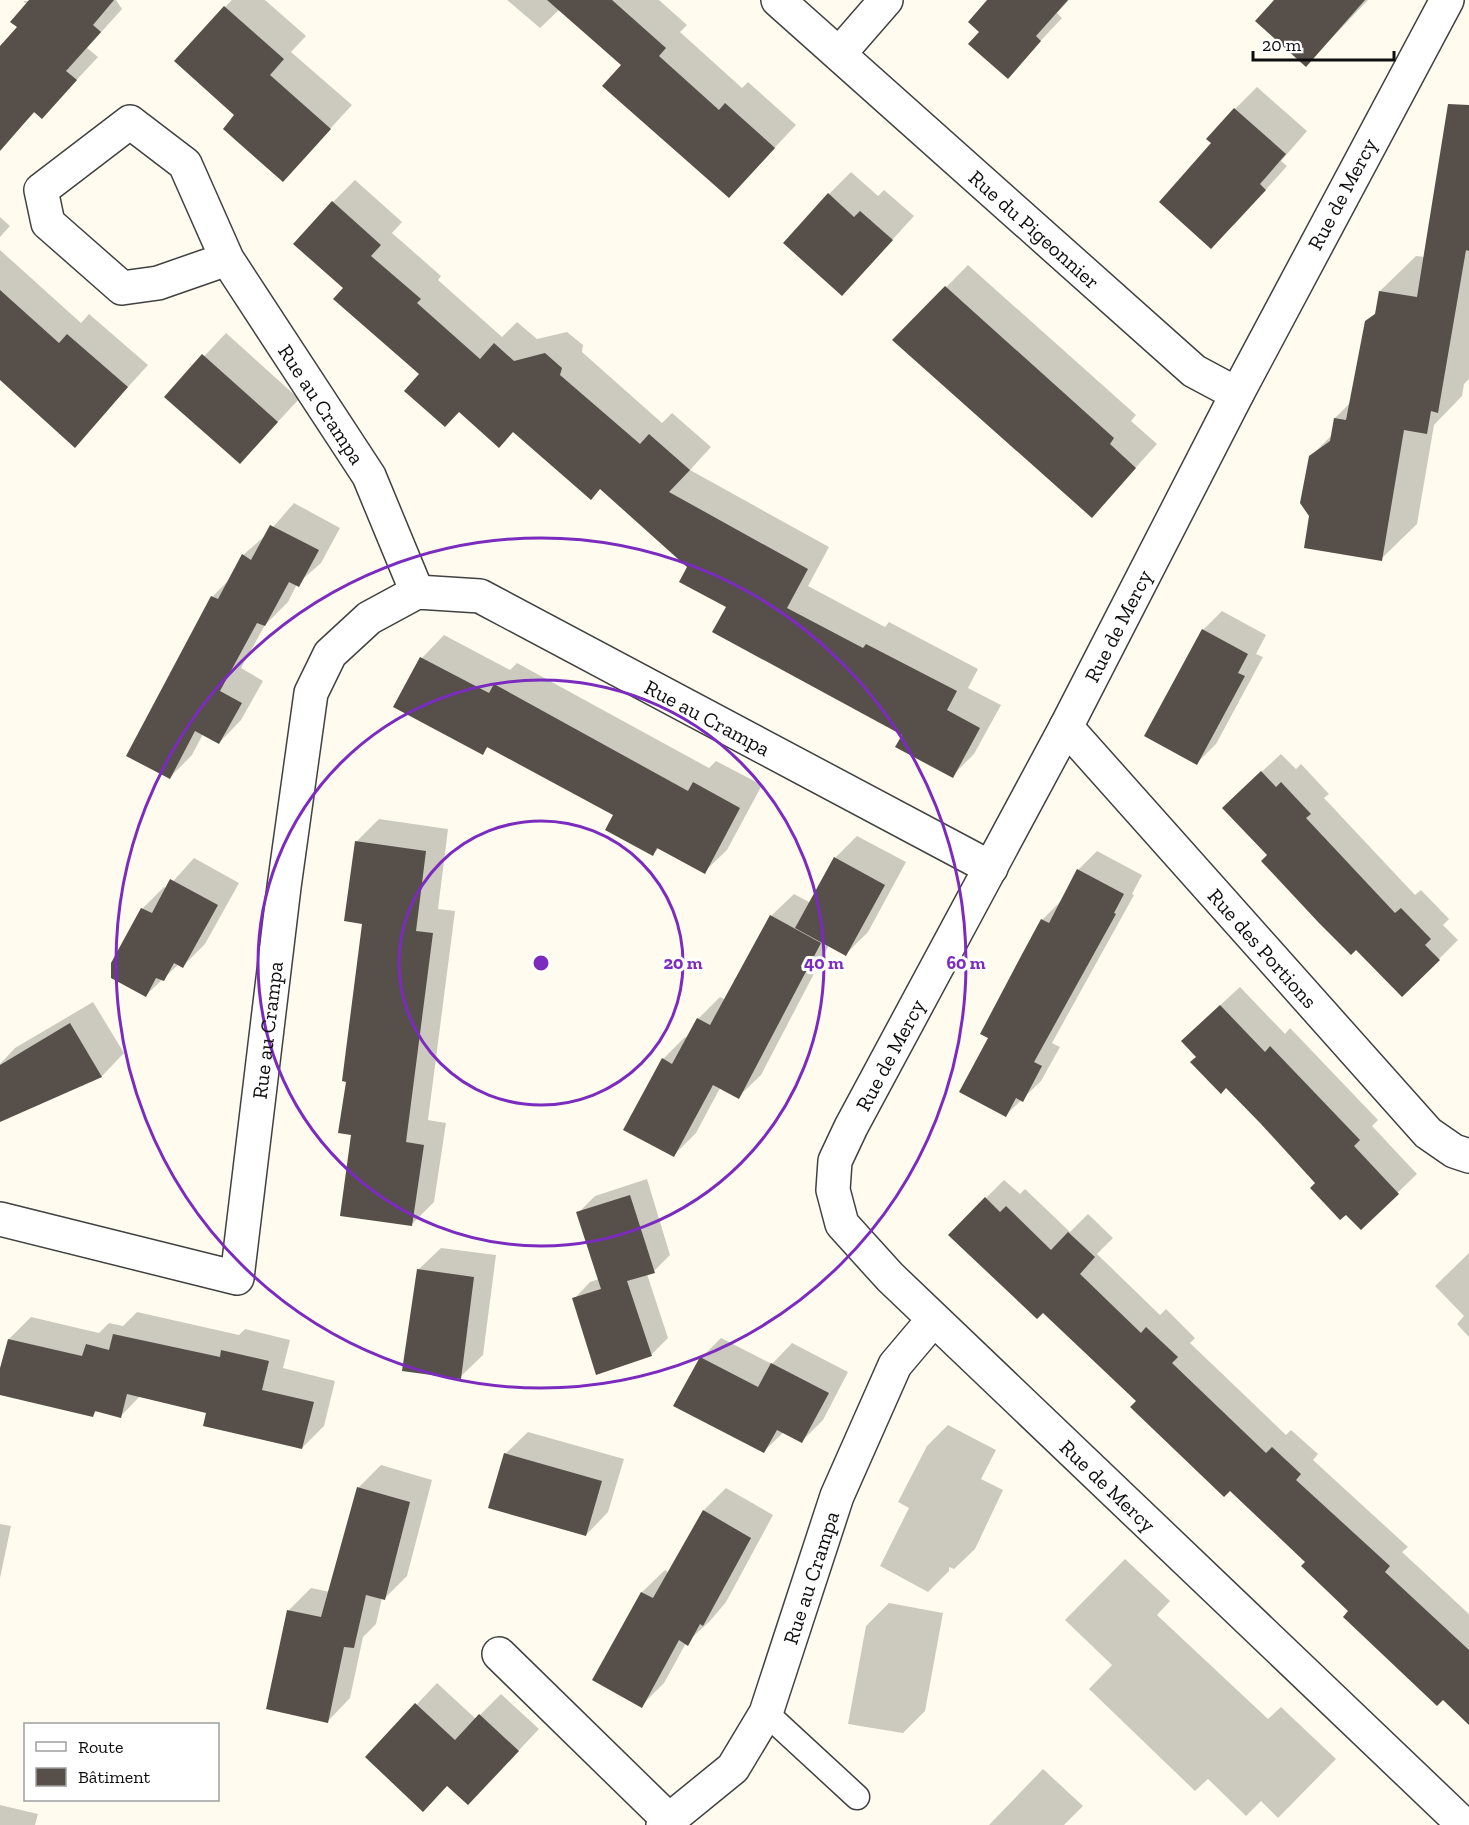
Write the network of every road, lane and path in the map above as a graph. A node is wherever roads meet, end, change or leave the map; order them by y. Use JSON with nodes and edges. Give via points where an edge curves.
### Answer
{"nodes":[{"id":1,"x":778,"y":0,"type":"edge"},
{"id":2,"x":886,"y":0,"type":"edge"},
{"id":3,"x":1447,"y":0,"type":"edge"},
{"id":4,"x":839,"y":54,"type":"junction"},
{"id":5,"x":227,"y":259,"type":"junction"},
{"id":6,"x":1237,"y":394,"type":"junction"},
{"id":7,"x":417,"y":592,"type":"junction"},
{"id":8,"x":1066,"y":728,"type":"junction"},
{"id":9,"x":991,"y":868,"type":"junction"},
{"id":10,"x":1469,"y":1156,"type":"edge"},
{"id":11,"x":0,"y":1219,"type":"edge"},
{"id":12,"x":933,"y":1320,"type":"junction"},
{"id":13,"x":499,"y":1654,"type":"dead end"},
{"id":14,"x":766,"y":1713,"type":"junction"},
{"id":15,"x":857,"y":1797,"type":"dead end"},
{"id":16,"x":666,"y":1822,"type":"edge"},
{"id":17,"x":1464,"y":1825,"type":"edge"}],
"edges":[{"from":1,"to":4,"type":"street","name":"Rue du Pigeonnier"},
{"from":2,"to":4,"type":"street"},
{"from":3,"to":6,"type":"street","name":"Rue de Mercy"},
{"from":4,"to":6,"type":"street","name":"Rue du Pigeonnier","via":[[1194,370]]},
{"from":5,"to":5,"type":"street","name":"Rue au Crampa","via":[[185,164],[130,122],[41,190],[48,224],[123,288],[158,283]]},
{"from":5,"to":7,"type":"street","name":"Rue au Crampa","via":[[369,476]]},
{"from":6,"to":8,"type":"street","name":"Rue de Mercy"},
{"from":7,"to":9,"type":"street","name":"Rue au Crampa","via":[[480,596]]},
{"from":7,"to":11,"type":"street","name":"Rue au Crampa","via":[[369,618],[330,654],[311,693],[237,1278]]},
{"from":8,"to":9,"type":"street","name":"Rue de Mercy"},
{"from":8,"to":10,"type":"street","name":"Rue des Portions","via":[[1428,1133]]},
{"from":9,"to":12,"type":"street","name":"Rue de Mercy","via":[[835,1161],[833,1190],[843,1224]]},
{"from":12,"to":14,"type":"street","name":"Rue au Crampa","via":[[895,1365],[837,1496]]},
{"from":12,"to":17,"type":"street","name":"Rue de Mercy"},
{"from":13,"to":16,"type":"street","name":"Rue au Crampa"},
{"from":14,"to":15,"type":"lane"},
{"from":14,"to":16,"type":"street","name":"Rue au Crampa","via":[[734,1768]]}]}
